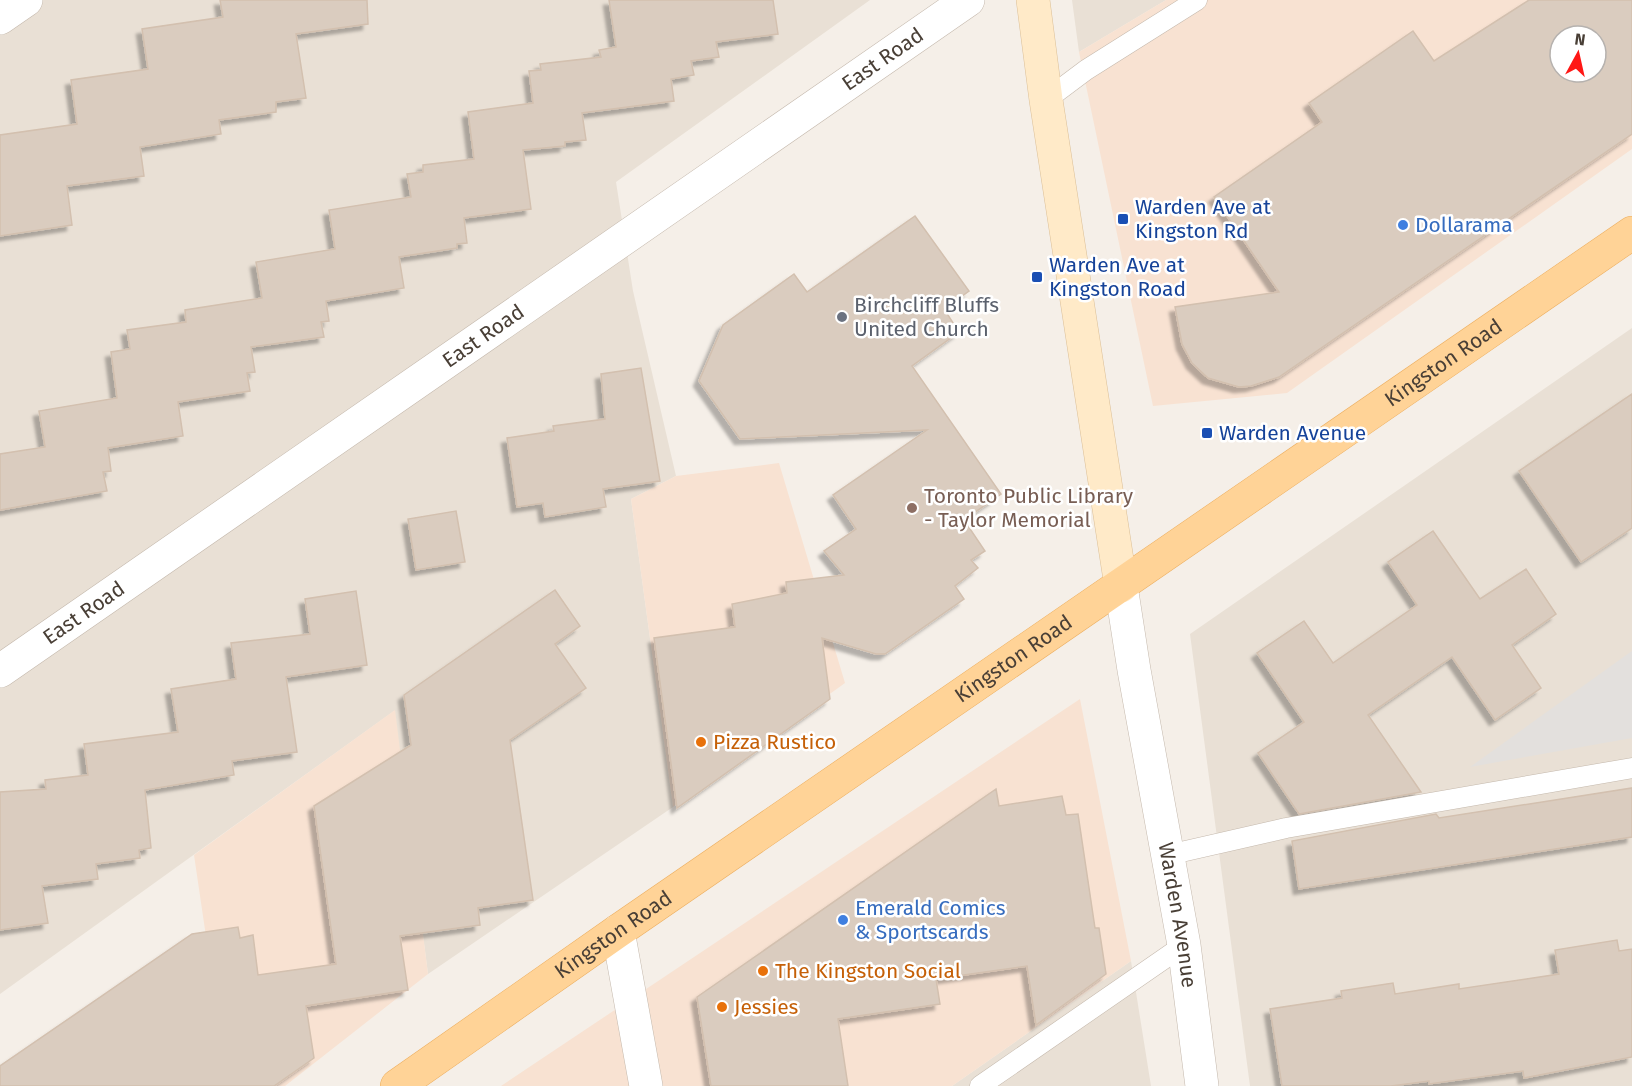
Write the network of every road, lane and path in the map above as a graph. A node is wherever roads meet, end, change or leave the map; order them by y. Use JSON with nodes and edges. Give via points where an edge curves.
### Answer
{"nodes":[{"id":1,"x":26,"y":0,"type":"edge"},
{"id":2,"x":968,"y":0,"type":"edge"},
{"id":3,"x":1033,"y":0,"type":"edge"},
{"id":4,"x":1197,"y":0,"type":"edge"},
{"id":5,"x":0,"y":18,"type":"edge"},
{"id":6,"x":1046,"y":100,"type":"junction"},
{"id":7,"x":1632,"y":233,"type":"edge"},
{"id":8,"x":1121,"y":586,"type":"junction"},
{"id":9,"x":0,"y":671,"type":"edge"},
{"id":10,"x":1632,"y":768,"type":"edge"},
{"id":11,"x":1168,"y":855,"type":"junction"},
{"id":12,"x":618,"y":931,"type":"junction"},
{"id":13,"x":1184,"y":945,"type":"junction"},
{"id":14,"x":397,"y":1086,"type":"edge"},
{"id":15,"x":646,"y":1086,"type":"edge"},
{"id":16,"x":980,"y":1086,"type":"edge"},
{"id":17,"x":1202,"y":1086,"type":"edge"}],
"edges":[{"from":1,"to":5,"type":"street"},
{"from":2,"to":9,"type":"street","name":"East Road"},
{"from":3,"to":6,"type":"main road","name":"Warden Avenue"},
{"from":4,"to":6,"type":"lane"},
{"from":6,"to":8,"type":"main road","name":"Warden Avenue"},
{"from":7,"to":8,"type":"main road","name":"Kingston Road"},
{"from":8,"to":11,"type":"street","name":"Warden Avenue"},
{"from":8,"to":12,"type":"main road","name":"Kingston Road"},
{"from":10,"to":11,"type":"lane","via":[[1286,828]]},
{"from":11,"to":13,"type":"street","name":"Warden Avenue"},
{"from":12,"to":14,"type":"main road","name":"Kingston Road"},
{"from":12,"to":15,"type":"street"},
{"from":13,"to":16,"type":"lane"},
{"from":13,"to":17,"type":"street","name":"Warden Avenue"}]}
